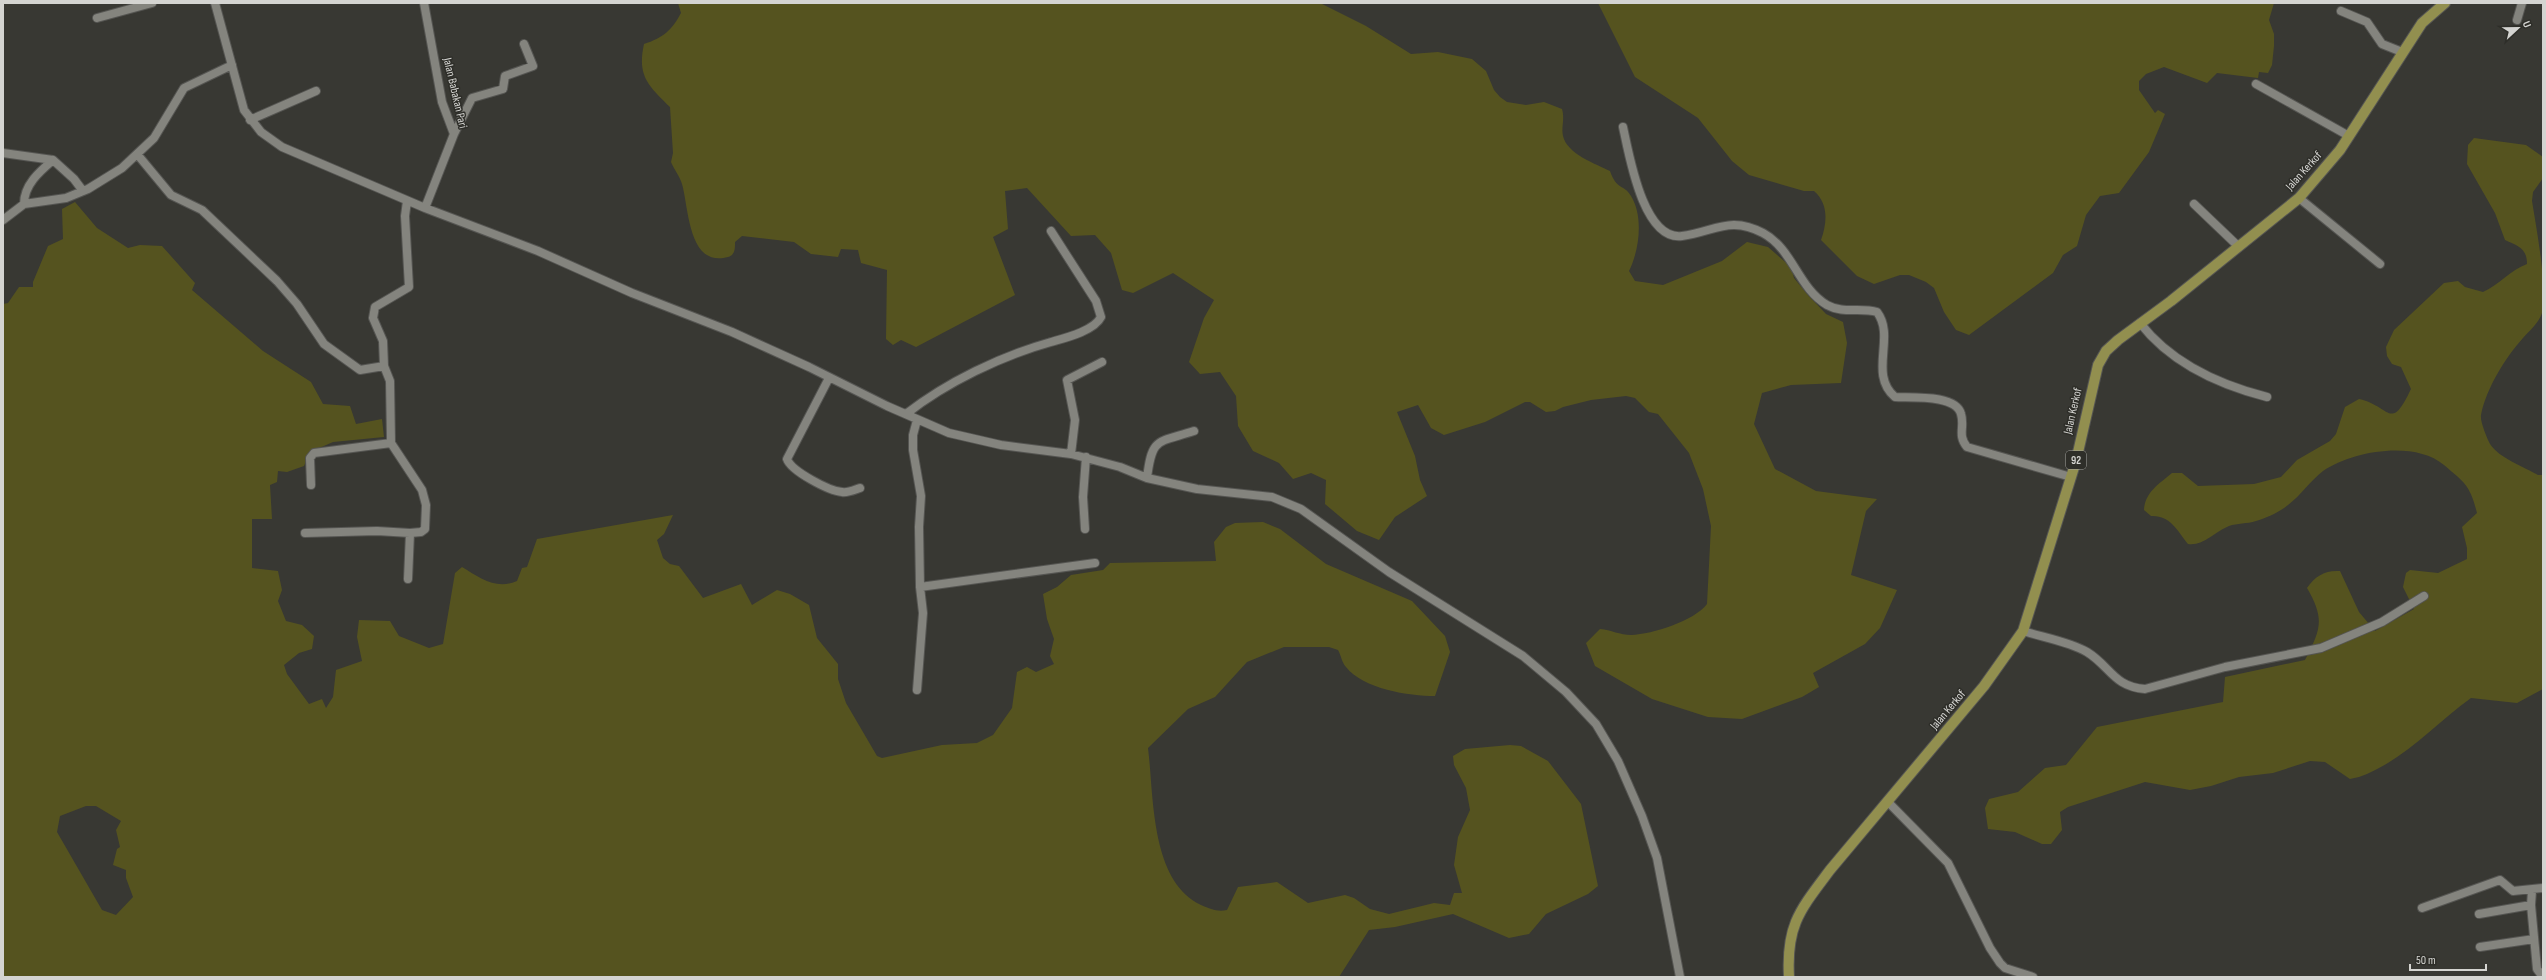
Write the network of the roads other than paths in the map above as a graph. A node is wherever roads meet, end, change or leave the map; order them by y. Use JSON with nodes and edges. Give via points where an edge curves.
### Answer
{"nodes":[{"id":1,"x":152,"y":3,"type":"edge"},
{"id":2,"x":215,"y":3,"type":"edge"},
{"id":3,"x":424,"y":3,"type":"edge"},
{"id":4,"x":2445,"y":3,"type":"edge"},
{"id":5,"x":2522,"y":3,"type":"edge"},
{"id":6,"x":2341,"y":10,"type":"dead end"},
{"id":7,"x":97,"y":18,"type":"dead end"},
{"id":8,"x":2517,"y":20,"type":"dead end"},
{"id":9,"x":524,"y":44,"type":"dead end"},
{"id":10,"x":2402,"y":52,"type":"junction"},
{"id":11,"x":232,"y":65,"type":"junction"},
{"id":12,"x":2256,"y":84,"type":"dead end"},
{"id":13,"x":316,"y":91,"type":"dead end"},
{"id":14,"x":250,"y":120,"type":"junction"},
{"id":15,"x":1623,"y":127,"type":"dead end"},
{"id":16,"x":454,"y":134,"type":"junction"},
{"id":17,"x":2349,"y":136,"type":"junction"},
{"id":18,"x":3,"y":153,"type":"edge"},
{"id":19,"x":137,"y":154,"type":"junction"},
{"id":20,"x":53,"y":160,"type":"junction"},
{"id":21,"x":83,"y":191,"type":"junction"},
{"id":22,"x":2299,"y":198,"type":"junction"},
{"id":23,"x":407,"y":201,"type":"junction"},
{"id":24,"x":24,"y":204,"type":"junction"},
{"id":25,"x":2194,"y":204,"type":"dead end"},
{"id":26,"x":425,"y":208,"type":"junction"},
{"id":27,"x":3,"y":220,"type":"edge"},
{"id":28,"x":1051,"y":231,"type":"dead end"},
{"id":29,"x":2239,"y":247,"type":"junction"},
{"id":30,"x":2380,"y":264,"type":"dead end"},
{"id":31,"x":2140,"y":323,"type":"junction"},
{"id":32,"x":1102,"y":362,"type":"dead end"},
{"id":33,"x":384,"y":366,"type":"junction"},
{"id":34,"x":829,"y":378,"type":"junction"},
{"id":35,"x":2268,"y":397,"type":"dead end"},
{"id":36,"x":906,"y":414,"type":"junction"},
{"id":37,"x":917,"y":420,"type":"junction"},
{"id":38,"x":1194,"y":431,"type":"dead end"},
{"id":39,"x":390,"y":443,"type":"junction"},
{"id":40,"x":1071,"y":454,"type":"junction"},
{"id":41,"x":1086,"y":457,"type":"junction"},
{"id":42,"x":2071,"y":477,"type":"junction"},
{"id":43,"x":1147,"y":478,"type":"junction"},
{"id":44,"x":311,"y":485,"type":"dead end"},
{"id":45,"x":860,"y":488,"type":"dead end"},
{"id":46,"x":1085,"y":529,"type":"dead end"},
{"id":47,"x":305,"y":533,"type":"dead end"},
{"id":48,"x":410,"y":533,"type":"junction"},
{"id":49,"x":1095,"y":563,"type":"dead end"},
{"id":50,"x":408,"y":579,"type":"dead end"},
{"id":51,"x":920,"y":587,"type":"junction"},
{"id":52,"x":2424,"y":596,"type":"dead end"},
{"id":53,"x":2023,"y":631,"type":"junction"},
{"id":54,"x":917,"y":690,"type":"dead end"},
{"id":55,"x":1887,"y":802,"type":"junction"},
{"id":56,"x":2543,"y":888,"type":"edge"},
{"id":57,"x":2532,"y":891,"type":"junction"},
{"id":58,"x":2531,"y":905,"type":"junction"},
{"id":59,"x":2422,"y":908,"type":"dead end"},
{"id":60,"x":2479,"y":914,"type":"dead end"},
{"id":61,"x":2534,"y":939,"type":"junction"},
{"id":62,"x":2480,"y":948,"type":"dead end"},
{"id":63,"x":1680,"y":977,"type":"edge"},
{"id":64,"x":1789,"y":977,"type":"edge"},
{"id":65,"x":2033,"y":977,"type":"edge"},
{"id":66,"x":2543,"y":977,"type":"edge"}],
"edges":[{"from":1,"to":7,"type":"street"},
{"from":2,"to":11,"type":"street"},
{"from":3,"to":16,"type":"street","name":"Jalan Babakan Pari","via":[[442,102]]},
{"from":4,"to":10,"type":"main road","name":"Jalan Kerkof","number":"92","via":[[2422,23]]},
{"from":5,"to":8,"type":"street"},
{"from":6,"to":10,"type":"street","via":[[2367,22],[2382,44]]},
{"from":9,"to":16,"type":"street","via":[[533,66],[505,76],[504,87],[498,92],[472,98]]},
{"from":10,"to":17,"type":"main road","name":"Jalan Kerkof","number":"92"},
{"from":11,"to":14,"type":"street","via":[[237,92]]},
{"from":11,"to":19,"type":"street","via":[[184,88],[154,138]]},
{"from":12,"to":17,"type":"street"},
{"from":13,"to":14,"type":"street"},
{"from":14,"to":23,"type":"street","via":[[261,132],[282,147]]},
{"from":15,"to":42,"type":"street","via":[[1634,177],[1658,228],[1667,234],[1680,236],[1734,223],[1749,226],[1765,234],[1782,248],[1812,294],[1828,305],[1844,311],[1877,312],[1884,329],[1883,382],[1895,397],[1937,398],[1957,408],[1961,414],[1960,432],[1967,447]]},
{"from":16,"to":26,"type":"street","name":"Jalan Babakan Pari"},
{"from":17,"to":22,"type":"main road","name":"Jalan Kerkof","number":"92","via":[[2323,172]]},
{"from":18,"to":20,"type":"street"},
{"from":19,"to":21,"type":"street","via":[[122,168]]},
{"from":19,"to":33,"type":"street","via":[[171,195],[202,210],[277,281],[297,304],[324,344],[360,370]]},
{"from":20,"to":21,"type":"street"},
{"from":20,"to":24,"type":"street","via":[[29,185],[24,194]]},
{"from":21,"to":24,"type":"street","via":[[56,201]]},
{"from":22,"to":29,"type":"main road","name":"Jalan Kerkof","number":"92"},
{"from":22,"to":30,"type":"street"},
{"from":23,"to":26,"type":"street"},
{"from":23,"to":33,"type":"street","via":[[405,216],[409,287],[382,301],[373,311],[373,318],[383,341]]},
{"from":24,"to":27,"type":"street"},
{"from":25,"to":29,"type":"street"},
{"from":26,"to":34,"type":"street","via":[[538,251],[632,293],[732,332]]},
{"from":28,"to":36,"type":"street","via":[[1096,301],[1101,317],[1099,322],[1035,346],[940,388]]},
{"from":29,"to":31,"type":"main road","name":"Jalan Kerkof","number":"92"},
{"from":31,"to":35,"type":"street","via":[[2148,334],[2206,376],[2235,389]]},
{"from":31,"to":42,"type":"main road","name":"Jalan Kerkof","number":"92","via":[[2111,346],[2098,364]]},
{"from":32,"to":40,"type":"street","via":[[1067,380],[1075,420]]},
{"from":33,"to":39,"type":"street","via":[[390,386]]},
{"from":34,"to":36,"type":"street"},
{"from":34,"to":45,"type":"street","via":[[787,459],[789,465],[835,491],[849,492]]},
{"from":36,"to":37,"type":"street"},
{"from":37,"to":40,"type":"street","via":[[949,433],[1000,445]]},
{"from":37,"to":51,"type":"street","via":[[913,450],[921,496]]},
{"from":38,"to":43,"type":"street","via":[[1155,445],[1150,453]]},
{"from":39,"to":44,"type":"street","via":[[314,453],[310,458]]},
{"from":39,"to":48,"type":"street","via":[[424,496],[425,529],[418,533]]},
{"from":40,"to":41,"type":"street"},
{"from":41,"to":43,"type":"street"},
{"from":41,"to":46,"type":"street","via":[[1083,497]]},
{"from":42,"to":53,"type":"main road","name":"Jalan Kerkof","number":"92"},
{"from":43,"to":63,"type":"street","via":[[1198,488],[1272,497],[1301,509],[1389,572],[1523,656],[1566,692],[1596,724],[1609,745],[1642,816],[1661,871]]},
{"from":47,"to":48,"type":"street"},
{"from":48,"to":50,"type":"street"},
{"from":49,"to":51,"type":"street"},
{"from":51,"to":54,"type":"street","via":[[923,614]]},
{"from":52,"to":53,"type":"street","via":[[2382,622],[2321,648],[2224,667],[2145,688],[2134,688],[2120,682],[2087,652]]},
{"from":53,"to":55,"type":"main road","name":"Jalan Kerkof","number":"92","via":[[1984,686]]},
{"from":55,"to":64,"type":"main road","name":"Jalan Kerkof","number":"92","via":[[1830,870],[1799,914],[1790,933]]},
{"from":55,"to":65,"type":"street","via":[[1948,863],[2000,963],[2005,968]]},
{"from":56,"to":57,"type":"street"},
{"from":57,"to":58,"type":"street"},
{"from":57,"to":59,"type":"street","via":[[2510,891],[2500,880]]},
{"from":58,"to":60,"type":"street"},
{"from":58,"to":61,"type":"street"},
{"from":61,"to":62,"type":"street"},
{"from":61,"to":66,"type":"street","via":[[2537,969]]}]}
